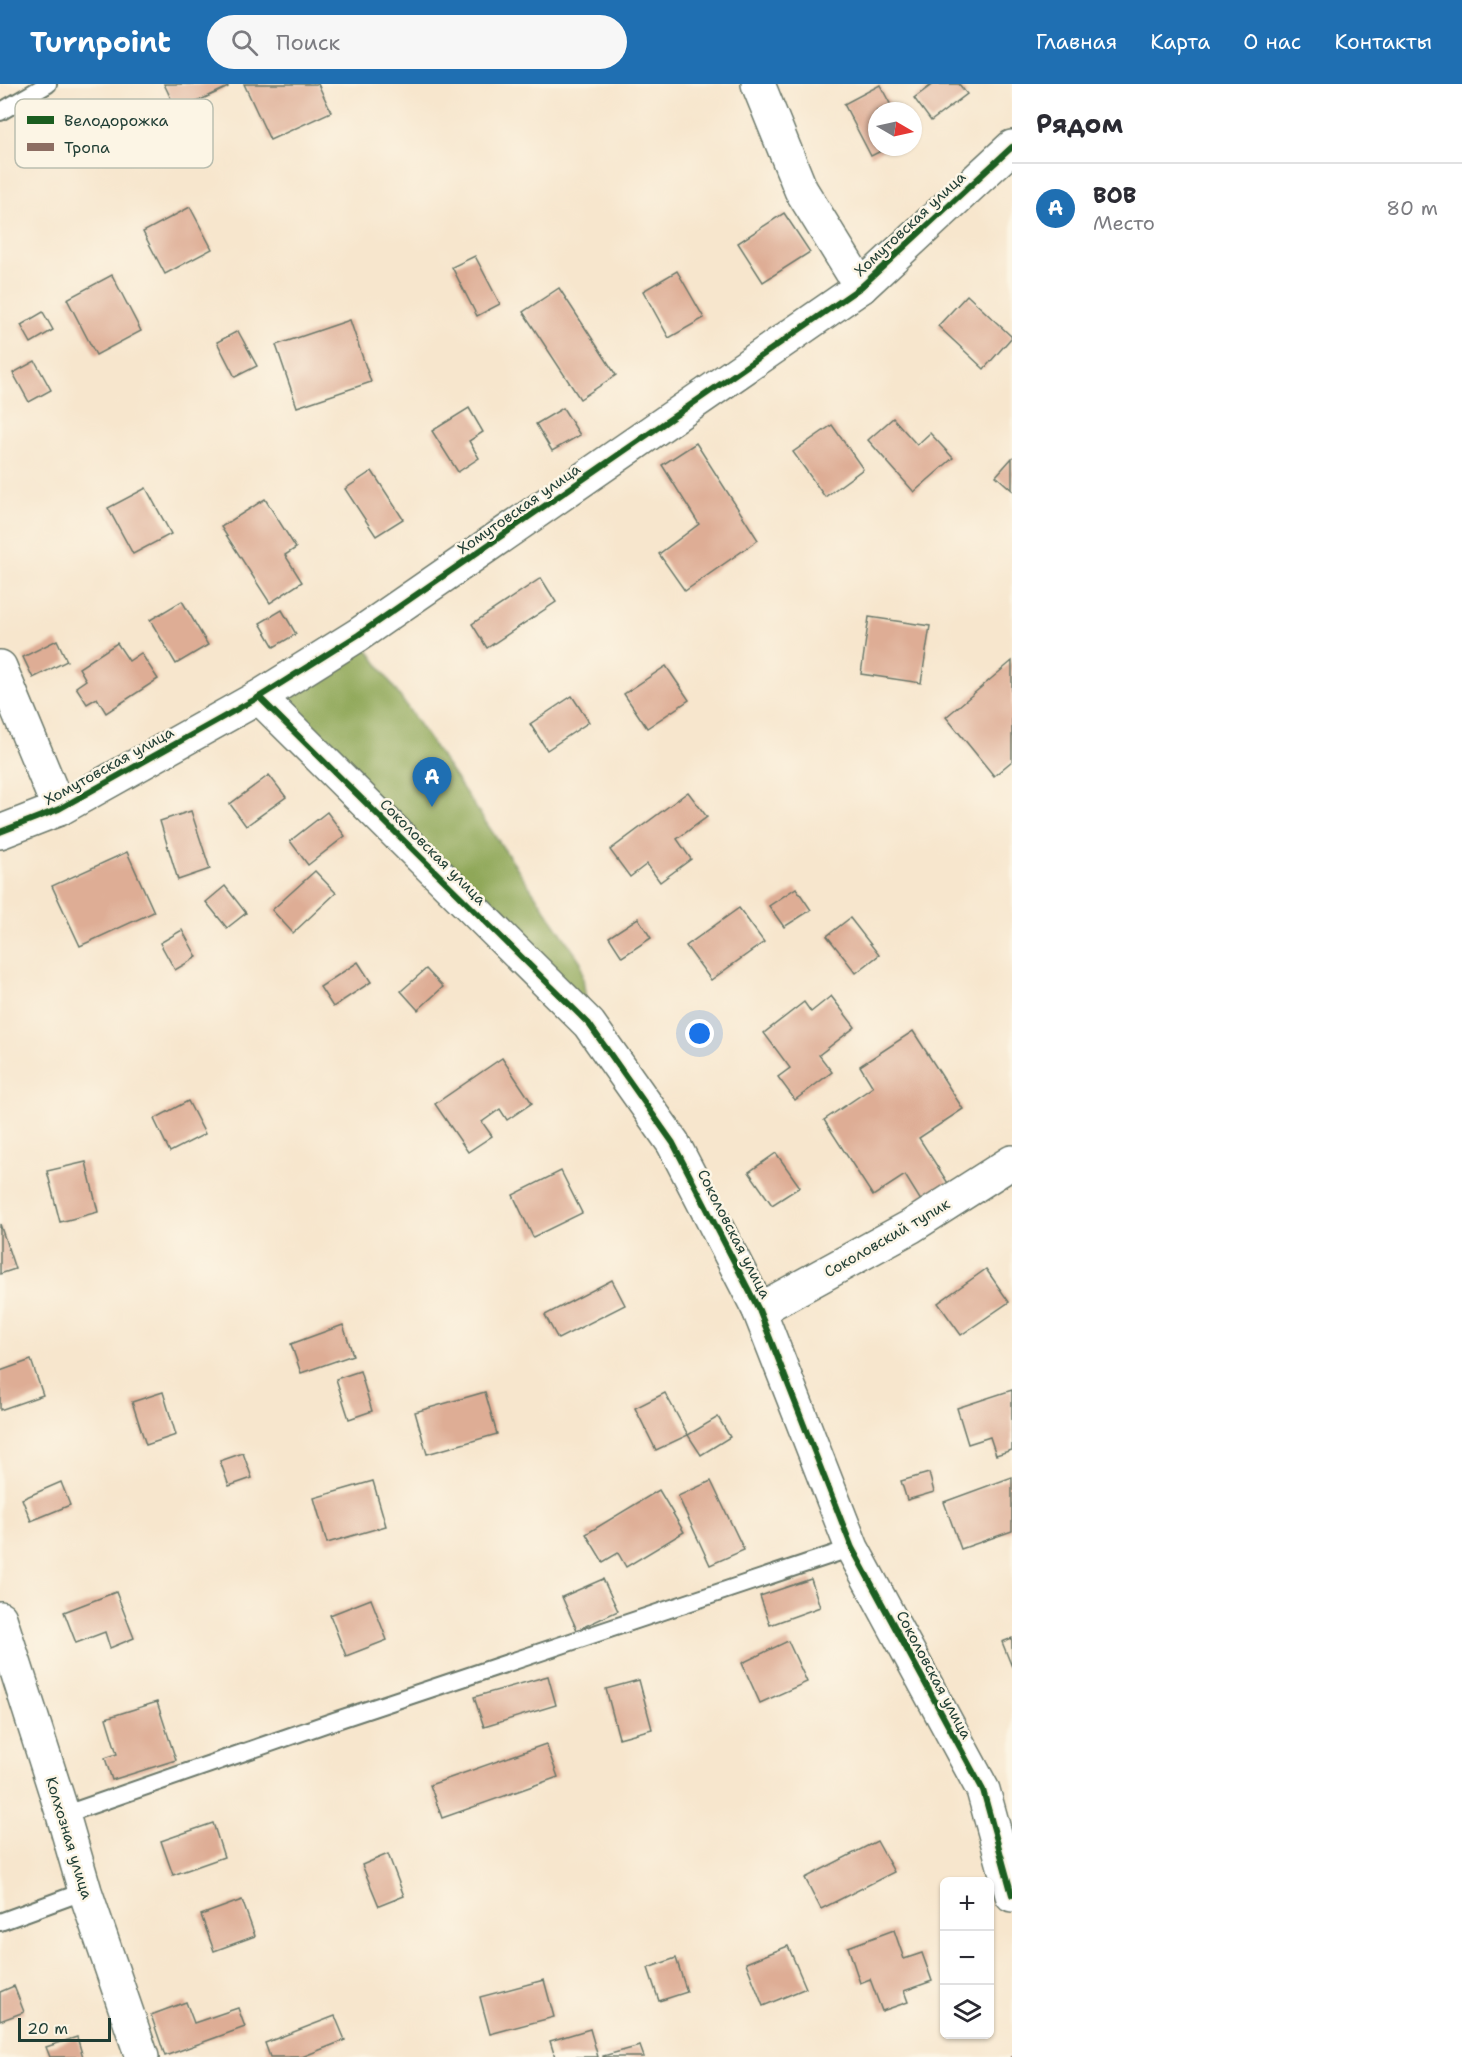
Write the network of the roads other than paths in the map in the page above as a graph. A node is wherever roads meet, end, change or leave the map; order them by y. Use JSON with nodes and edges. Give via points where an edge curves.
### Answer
{"nodes":[{"id":1,"x":48,"y":84,"type":"edge"},
{"id":2,"x":758,"y":84,"type":"edge"},
{"id":3,"x":22,"y":99,"type":"edge"},
{"id":4,"x":15,"y":103,"type":"edge"},
{"id":5,"x":0,"y":112,"type":"edge"},
{"id":6,"x":1012,"y":147,"type":"edge"},
{"id":7,"x":861,"y":287,"type":"junction"},
{"id":8,"x":0,"y":667,"type":"edge"},
{"id":9,"x":259,"y":697,"type":"junction"},
{"id":10,"x":58,"y":809,"type":"junction"},
{"id":11,"x":0,"y":832,"type":"edge"},
{"id":12,"x":1012,"y":1162,"type":"edge"},
{"id":13,"x":759,"y":1310,"type":"junction"},
{"id":14,"x":852,"y":1548,"type":"junction"},
{"id":15,"x":0,"y":1618,"type":"edge"},
{"id":16,"x":63,"y":1815,"type":"junction"},
{"id":17,"x":85,"y":1891,"type":"junction"},
{"id":18,"x":1012,"y":1895,"type":"edge"},
{"id":19,"x":0,"y":1922,"type":"edge"},
{"id":20,"x":142,"y":2057,"type":"edge"}],
"edges":[{"from":1,"to":3,"type":"lane"},
{"from":2,"to":7,"type":"street","via":[[801,190]]},
{"from":4,"to":5,"type":"lane"},
{"from":6,"to":7,"type":"street","name":"Хомутовская улица"},
{"from":7,"to":9,"type":"street","name":"Хомутовская улица","via":[[367,628]]},
{"from":8,"to":10,"type":"street"},
{"from":9,"to":10,"type":"street","name":"Хомутовская улица"},
{"from":9,"to":13,"type":"street","name":"Соколовская улица","via":[[589,1024],[673,1143]]},
{"from":10,"to":11,"type":"street","name":"Хомутовская улица"},
{"from":12,"to":13,"type":"street","name":"Соколовский тупик","via":[[910,1227]]},
{"from":13,"to":14,"type":"street","name":"Соколовская улица"},
{"from":14,"to":16,"type":"lane"},
{"from":14,"to":18,"type":"street","name":"Соколовская улица","via":[[983,1790]]},
{"from":15,"to":16,"type":"street","name":"Колхозная улица"},
{"from":16,"to":17,"type":"street","name":"Колхозная улица"},
{"from":17,"to":19,"type":"lane"},
{"from":17,"to":20,"type":"street","name":"Колхозная улица"}]}
